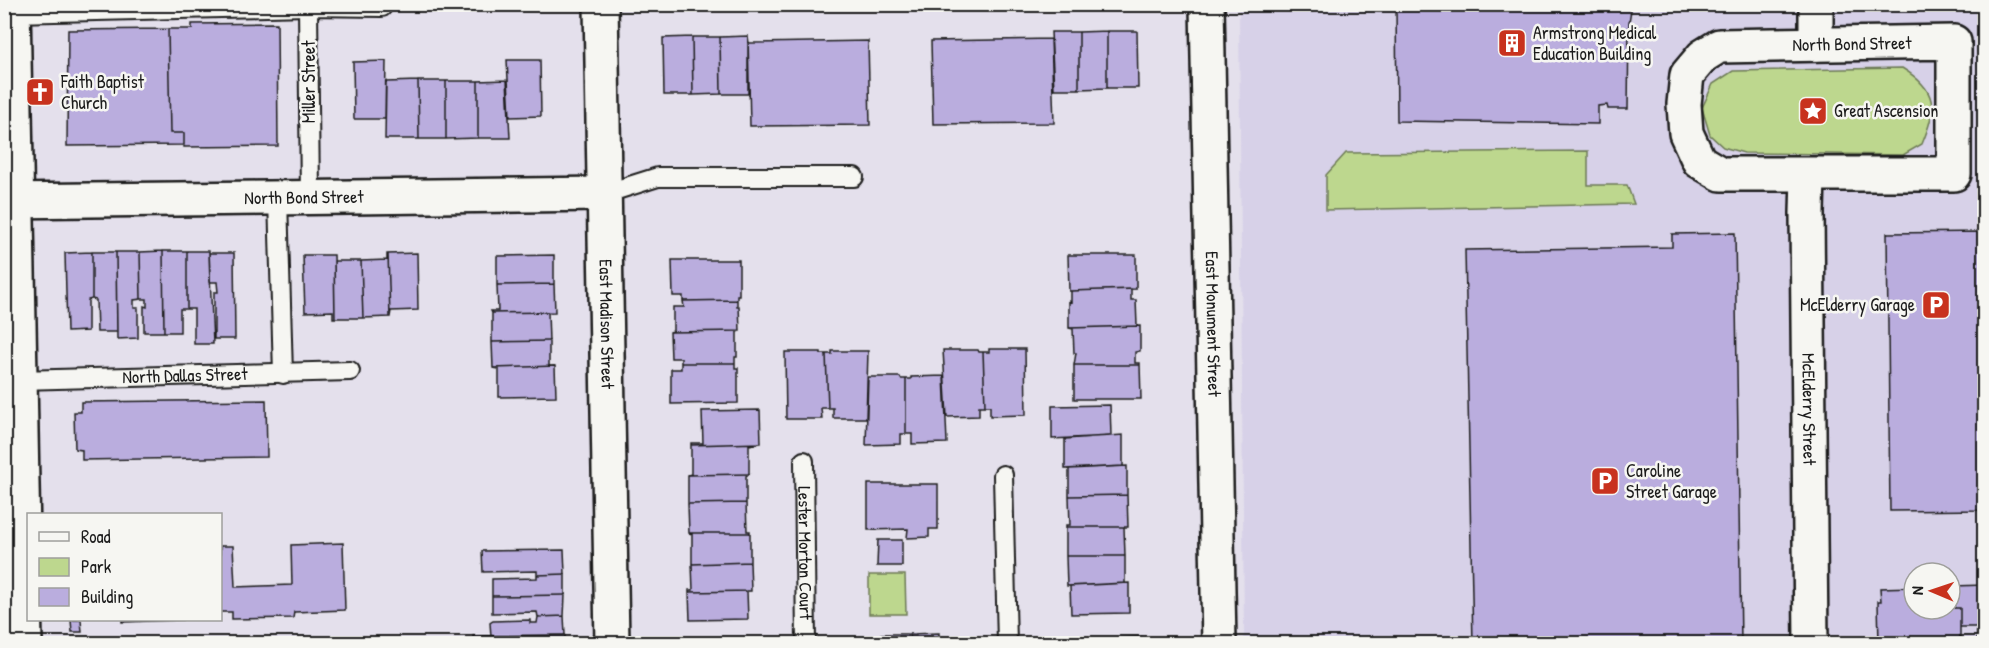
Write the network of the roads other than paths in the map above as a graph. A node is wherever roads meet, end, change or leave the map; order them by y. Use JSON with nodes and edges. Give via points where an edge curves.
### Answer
{"nodes":[{"id":1,"x":384,"y":4,"type":"edge"},
{"id":2,"x":601,"y":4,"type":"edge"},
{"id":3,"x":1207,"y":4,"type":"edge"},
{"id":4,"x":1816,"y":4,"type":"edge"},
{"id":5,"x":308,"y":6,"type":"junction"},
{"id":6,"x":13,"y":9,"type":"edge"},
{"id":7,"x":1816,"y":44,"type":"junction"},
{"id":8,"x":1808,"y":175,"type":"junction"},
{"id":9,"x":854,"y":177,"type":"dead end"},
{"id":10,"x":604,"y":194,"type":"junction"},
{"id":11,"x":294,"y":198,"type":"junction"},
{"id":12,"x":10,"y":201,"type":"edge"},
{"id":13,"x":350,"y":371,"type":"dead end"},
{"id":14,"x":283,"y":374,"type":"junction"},
{"id":15,"x":20,"y":380,"type":"junction"},
{"id":16,"x":804,"y":461,"type":"dead end"},
{"id":17,"x":1003,"y":475,"type":"dead end"},
{"id":18,"x":25,"y":644,"type":"edge"},
{"id":19,"x":612,"y":644,"type":"edge"},
{"id":20,"x":806,"y":644,"type":"edge"},
{"id":21,"x":1007,"y":644,"type":"edge"},
{"id":22,"x":1219,"y":644,"type":"edge"},
{"id":23,"x":1811,"y":644,"type":"edge"}],
"edges":[{"from":1,"to":5,"type":"lane"},
{"from":2,"to":10,"type":"street","name":"East Madison Street"},
{"from":3,"to":22,"type":"street","name":"East Monument Street"},
{"from":4,"to":7,"type":"street"},
{"from":5,"to":6,"type":"lane"},
{"from":5,"to":11,"type":"lane","name":"Miller Street"},
{"from":6,"to":12,"type":"street"},
{"from":7,"to":8,"type":"street","name":"North Bond Street","via":[[1719,46],[1687,75],[1684,104],[1686,133],[1699,161],[1721,174]]},
{"from":7,"to":8,"type":"street","name":"North Bond Street","via":[[1954,42],[1954,174]]},
{"from":8,"to":23,"type":"street","name":"McElderry Street"},
{"from":9,"to":10,"type":"lane","via":[[658,177]]},
{"from":10,"to":11,"type":"street","name":"North Bond Street"},
{"from":10,"to":19,"type":"street","name":"East Madison Street"},
{"from":11,"to":12,"type":"street","name":"North Bond Street"},
{"from":11,"to":14,"type":"lane","name":"Miller Street"},
{"from":12,"to":15,"type":"street"},
{"from":13,"to":14,"type":"lane","name":"North Dallas Street"},
{"from":14,"to":15,"type":"lane","name":"North Dallas Street"},
{"from":15,"to":18,"type":"street"},
{"from":16,"to":20,"type":"lane","name":"Lester Morton Court"},
{"from":17,"to":21,"type":"lane"}]}
